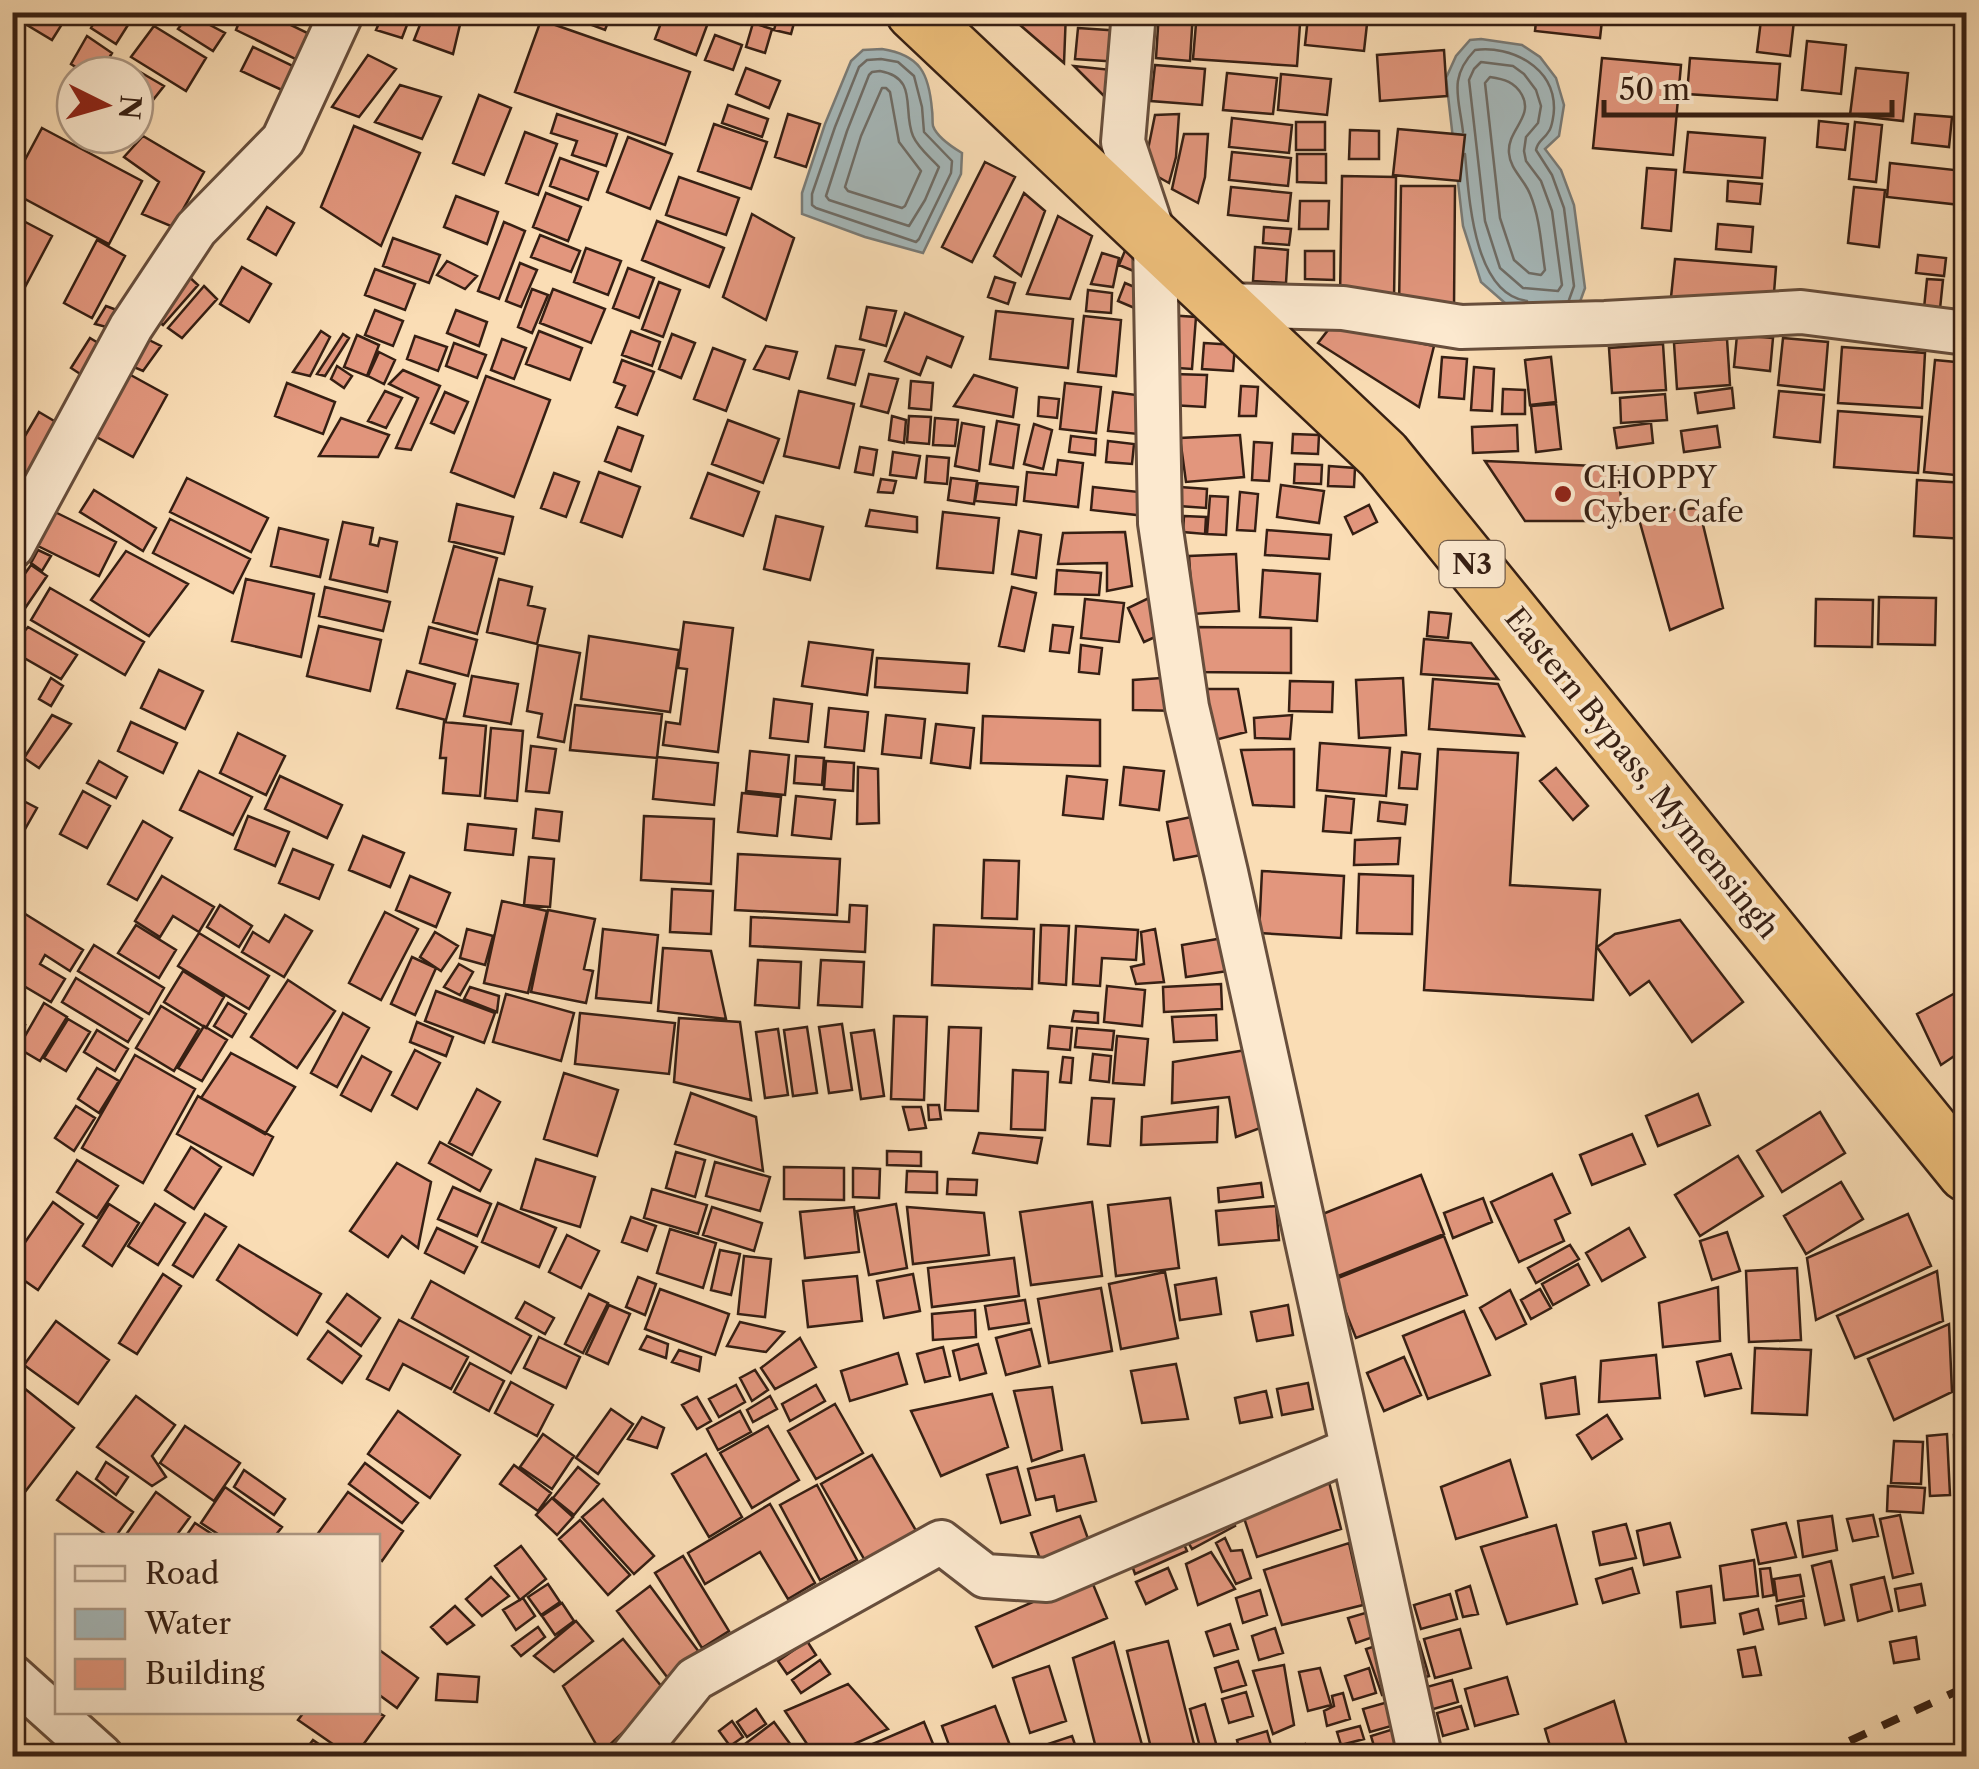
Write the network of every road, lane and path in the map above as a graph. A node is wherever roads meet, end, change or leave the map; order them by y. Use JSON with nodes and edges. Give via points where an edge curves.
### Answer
{"nodes":[{"id":1,"x":342,"y":12,"type":"edge"},
{"id":2,"x":914,"y":12,"type":"edge"},
{"id":3,"x":1134,"y":12,"type":"edge"},
{"id":4,"x":1155,"y":238,"type":"junction"},
{"id":5,"x":1226,"y":305,"type":"junction"},
{"id":6,"x":1966,"y":333,"type":"edge"},
{"id":7,"x":12,"y":547,"type":"edge"},
{"id":8,"x":1966,"y":1173,"type":"edge"},
{"id":9,"x":1352,"y":1449,"type":"junction"},
{"id":10,"x":12,"y":1676,"type":"edge"},
{"id":11,"x":100,"y":1756,"type":"edge"},
{"id":12,"x":634,"y":1756,"type":"edge"},
{"id":13,"x":1420,"y":1756,"type":"edge"}],
"edges":[{"from":1,"to":7,"type":"street","via":[[282,140],[196,229],[131,327]]},
{"from":2,"to":4,"type":"highway","name":"Eastern Bypass, Mymensingh","number":"N3"},
{"from":3,"to":4,"type":"street","via":[[1123,142]]},
{"from":4,"to":5,"type":"highway","name":"Eastern Bypass, Mymensingh","number":"N3"},
{"from":4,"to":9,"type":"street","via":[[1160,523],[1187,707]]},
{"from":5,"to":6,"type":"street","via":[[1343,308],[1461,327],[1801,312]]},
{"from":5,"to":8,"type":"highway","name":"Eastern Bypass, Mymensingh","number":"N3","via":[[1383,455]]},
{"from":9,"to":12,"type":"street","via":[[1047,1580],[985,1576],[940,1542],[694,1679]]},
{"from":9,"to":13,"type":"street"},
{"from":10,"to":11,"type":"street"}]}
